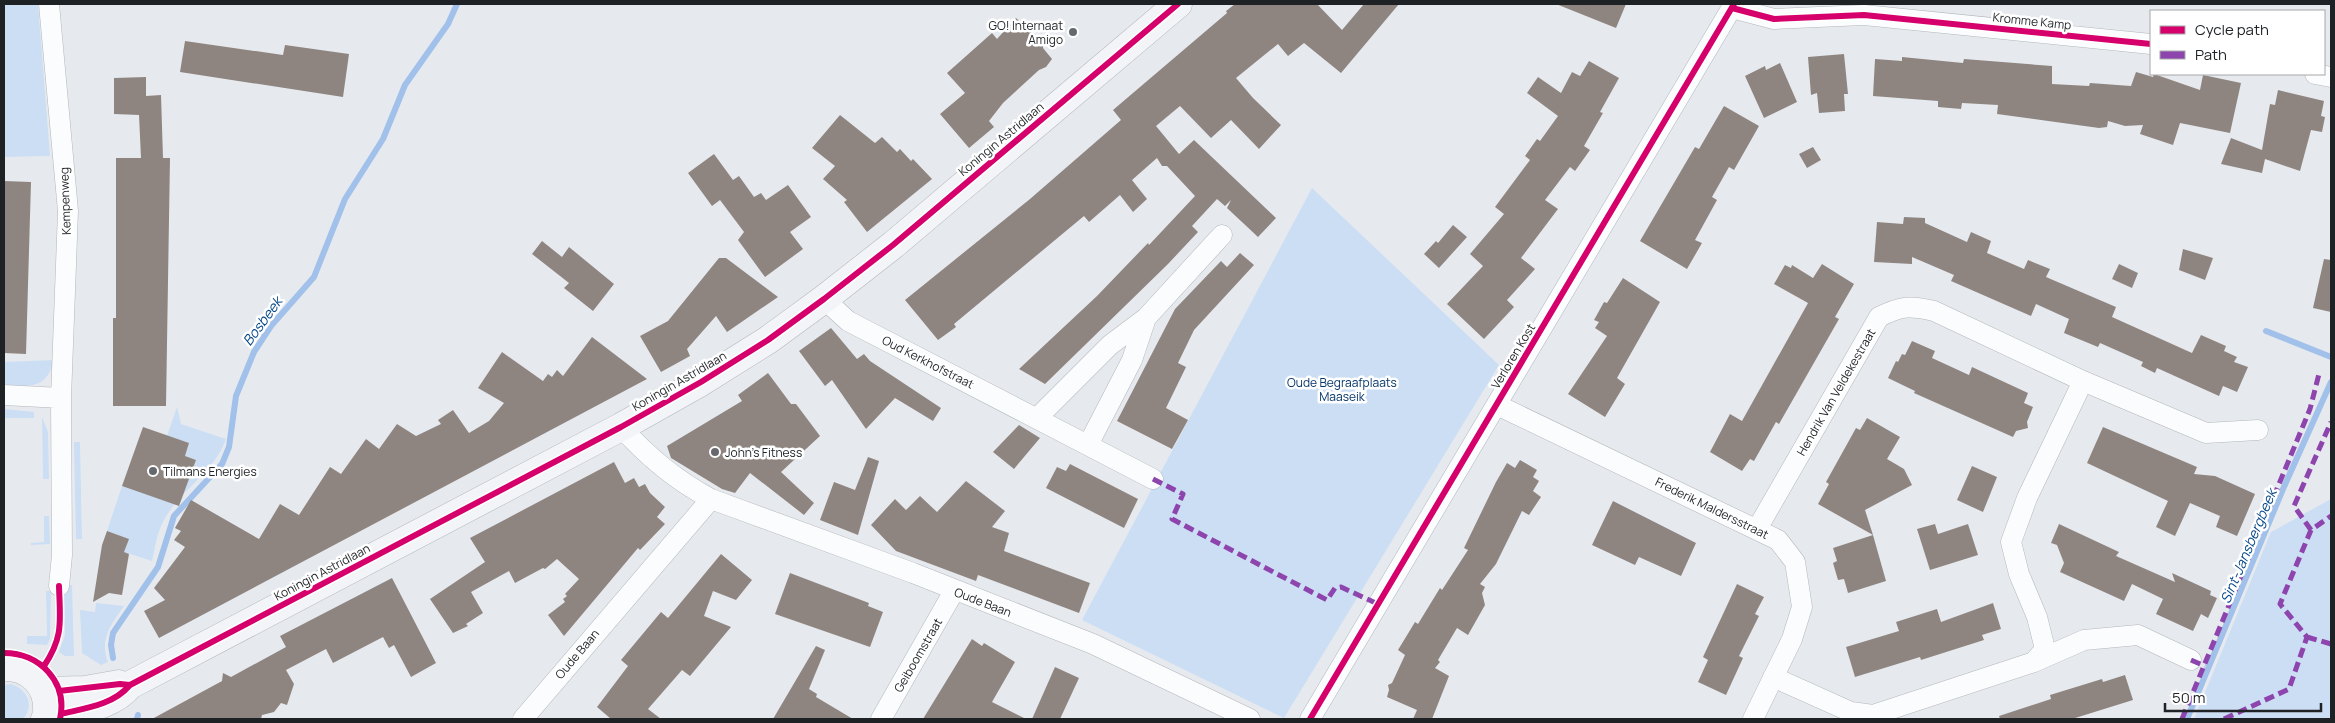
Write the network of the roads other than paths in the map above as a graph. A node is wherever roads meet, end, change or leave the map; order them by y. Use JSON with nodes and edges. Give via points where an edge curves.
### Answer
{"nodes":[{"id":1,"x":49,"y":4,"type":"edge"},
{"id":2,"x":1178,"y":4,"type":"edge"},
{"id":3,"x":1733,"y":6,"type":"edge"},
{"id":4,"x":2150,"y":44,"type":"edge"},
{"id":5,"x":1222,"y":235,"type":"dead end"},
{"id":6,"x":824,"y":299,"type":"junction"},
{"id":7,"x":1146,"y":318,"type":"junction"},
{"id":8,"x":2082,"y":381,"type":"junction"},
{"id":9,"x":4,"y":395,"type":"edge"},
{"id":10,"x":61,"y":398,"type":"junction"},
{"id":11,"x":1496,"y":405,"type":"junction"},
{"id":12,"x":1037,"y":418,"type":"junction"},
{"id":13,"x":621,"y":427,"type":"junction"},
{"id":14,"x":2258,"y":430,"type":"dead end"},
{"id":15,"x":1088,"y":445,"type":"junction"},
{"id":16,"x":1153,"y":479,"type":"dead end"},
{"id":17,"x":711,"y":499,"type":"junction"},
{"id":18,"x":1757,"y":529,"type":"junction"},
{"id":19,"x":59,"y":586,"type":"dead end"},
{"id":20,"x":954,"y":591,"type":"junction"},
{"id":21,"x":2191,"y":660,"type":"dead end"},
{"id":22,"x":2034,"y":662,"type":"junction"},
{"id":23,"x":4,"y":666,"type":"edge"},
{"id":24,"x":1773,"y":677,"type":"junction"},
{"id":25,"x":130,"y":684,"type":"junction"},
{"id":26,"x":44,"y":691,"type":"junction"},
{"id":27,"x":45,"y":719,"type":"edge"},
{"id":28,"x":523,"y":719,"type":"edge"},
{"id":29,"x":880,"y":719,"type":"edge"},
{"id":30,"x":1250,"y":719,"type":"edge"},
{"id":31,"x":1310,"y":719,"type":"edge"},
{"id":32,"x":1753,"y":719,"type":"edge"}],
"edges":[{"from":1,"to":10,"type":"street","name":"Kempenweg","via":[[68,211]]},
{"from":2,"to":6,"type":"main road","name":"Koningin Astridlaan","via":[[893,245]]},
{"from":3,"to":4,"type":"street","name":"Kromme Kamp","via":[[1774,19],[1864,15]]},
{"from":3,"to":11,"type":"street","name":"Verloren Kost"},
{"from":5,"to":7,"type":"street"},
{"from":6,"to":12,"type":"street","name":"Oud Kerkhofstraat","via":[[848,321]]},
{"from":6,"to":13,"type":"main road","name":"Koningin Astridlaan","via":[[710,377]]},
{"from":7,"to":12,"type":"street","via":[[1110,345]]},
{"from":7,"to":15,"type":"street","via":[[1132,360]]},
{"from":8,"to":14,"type":"street","name":"Hendrik Van Veldekestraat","via":[[2206,433]]},
{"from":8,"to":18,"type":"street","name":"Hendrik Van Veldekestraat","via":[[1934,310],[1917,306],[1897,308],[1879,317]]},
{"from":8,"to":22,"type":"street","via":[[2027,498],[2011,542],[2045,648]]},
{"from":9,"to":10,"type":"street"},
{"from":10,"to":19,"type":"street","name":"Kempenweg","via":[[62,555]]},
{"from":11,"to":18,"type":"street","name":"Frederik Maldersstraat"},
{"from":11,"to":31,"type":"street","name":"Verloren Kost"},
{"from":12,"to":15,"type":"street","name":"Oud Kerkhofstraat"},
{"from":13,"to":17,"type":"street","name":"Oude Baan","via":[[649,455]]},
{"from":13,"to":25,"type":"main road","name":"Koningin Astridlaan"},
{"from":15,"to":16,"type":"street","name":"Oud Kerkhofstraat"},
{"from":17,"to":20,"type":"street","name":"Oude Baan"},
{"from":17,"to":28,"type":"street","name":"Oude Baan"},
{"from":18,"to":24,"type":"street","name":"Frederik Maldersstraat","via":[[1778,540],[1795,562],[1802,607],[1792,639]]},
{"from":20,"to":29,"type":"street","name":"Geiboomstraat"},
{"from":20,"to":30,"type":"street","name":"Oude Baan","via":[[1093,644]]},
{"from":21,"to":22,"type":"street","via":[[2138,635],[2084,640]]},
{"from":22,"to":24,"type":"street","via":[[1872,715],[1851,712]]},
{"from":23,"to":26,"type":"main road","via":[[29,673]]},
{"from":24,"to":32,"type":"street","name":"Frederik Maldersstraat"},
{"from":25,"to":26,"type":"main road","name":"Koningin Astridlaan"},
{"from":25,"to":27,"type":"main road","name":"Koningin Astridlaan","via":[[124,692],[95,706]]},
{"from":26,"to":27,"type":"main road","name":"Koningin Astridlaan"}]}
